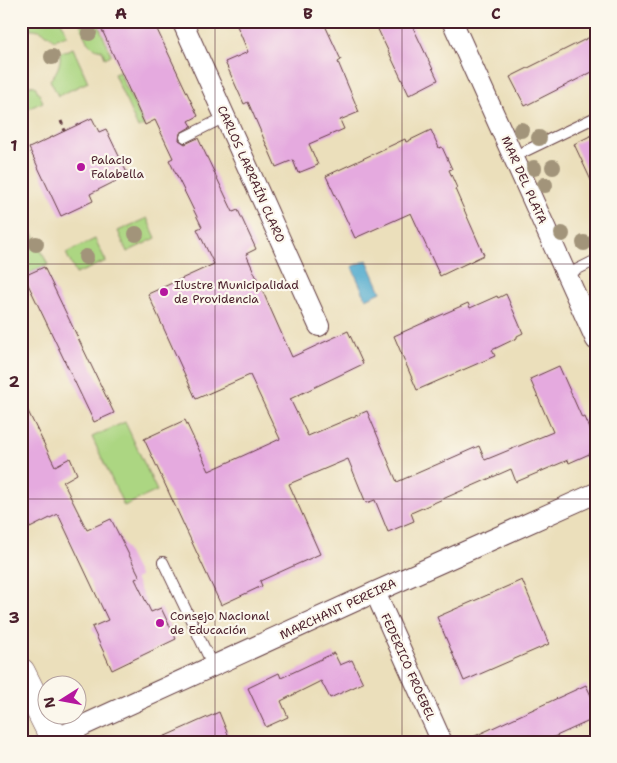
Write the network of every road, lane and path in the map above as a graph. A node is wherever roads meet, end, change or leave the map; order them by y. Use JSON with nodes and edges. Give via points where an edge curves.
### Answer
{"nodes":[{"id":1,"x":182,"y":21,"type":"edge"},
{"id":2,"x":452,"y":21,"type":"edge"},
{"id":3,"x":596,"y":117,"type":"edge"},
{"id":4,"x":226,"y":118,"type":"junction"},
{"id":5,"x":61,"y":121,"type":"dead end"},
{"id":6,"x":65,"y":130,"type":"dead end"},
{"id":7,"x":185,"y":137,"type":"dead end"},
{"id":8,"x":513,"y":157,"type":"junction"},
{"id":9,"x":596,"y":260,"type":"edge"},
{"id":10,"x":566,"y":275,"type":"junction"},
{"id":11,"x":319,"y":326,"type":"dead end"},
{"id":12,"x":596,"y":340,"type":"edge"},
{"id":13,"x":596,"y":493,"type":"edge"},
{"id":14,"x":163,"y":562,"type":"dead end"},
{"id":15,"x":375,"y":592,"type":"junction"},
{"id":16,"x":213,"y":666,"type":"junction"},
{"id":17,"x":21,"y":672,"type":"edge"},
{"id":18,"x":55,"y":741,"type":"edge"},
{"id":19,"x":442,"y":742,"type":"edge"}],
"edges":[{"from":1,"to":4,"type":"street","name":"CARLOS LARRAÍN CLARO"},
{"from":2,"to":8,"type":"street","name":"MAR DEL PLATA"},
{"from":3,"to":8,"type":"lane"},
{"from":4,"to":7,"type":"lane"},
{"from":4,"to":11,"type":"street","name":"CARLOS LARRAÍN CLARO"},
{"from":5,"to":6,"type":"path"},
{"from":8,"to":10,"type":"street","name":"MAR DEL PLATA"},
{"from":9,"to":10,"type":"lane"},
{"from":10,"to":12,"type":"street","name":"MAR DEL PLATA"},
{"from":13,"to":15,"type":"street","name":"MARCHANT PEREIRA"},
{"from":14,"to":16,"type":"lane"},
{"from":15,"to":16,"type":"street","name":"MARCHANT PEREIRA"},
{"from":15,"to":19,"type":"street","name":"FEDERICO FROEBEL"},
{"from":16,"to":18,"type":"street","name":"MARCHANT PEREIRA"},
{"from":17,"to":18,"type":"main road"}]}
